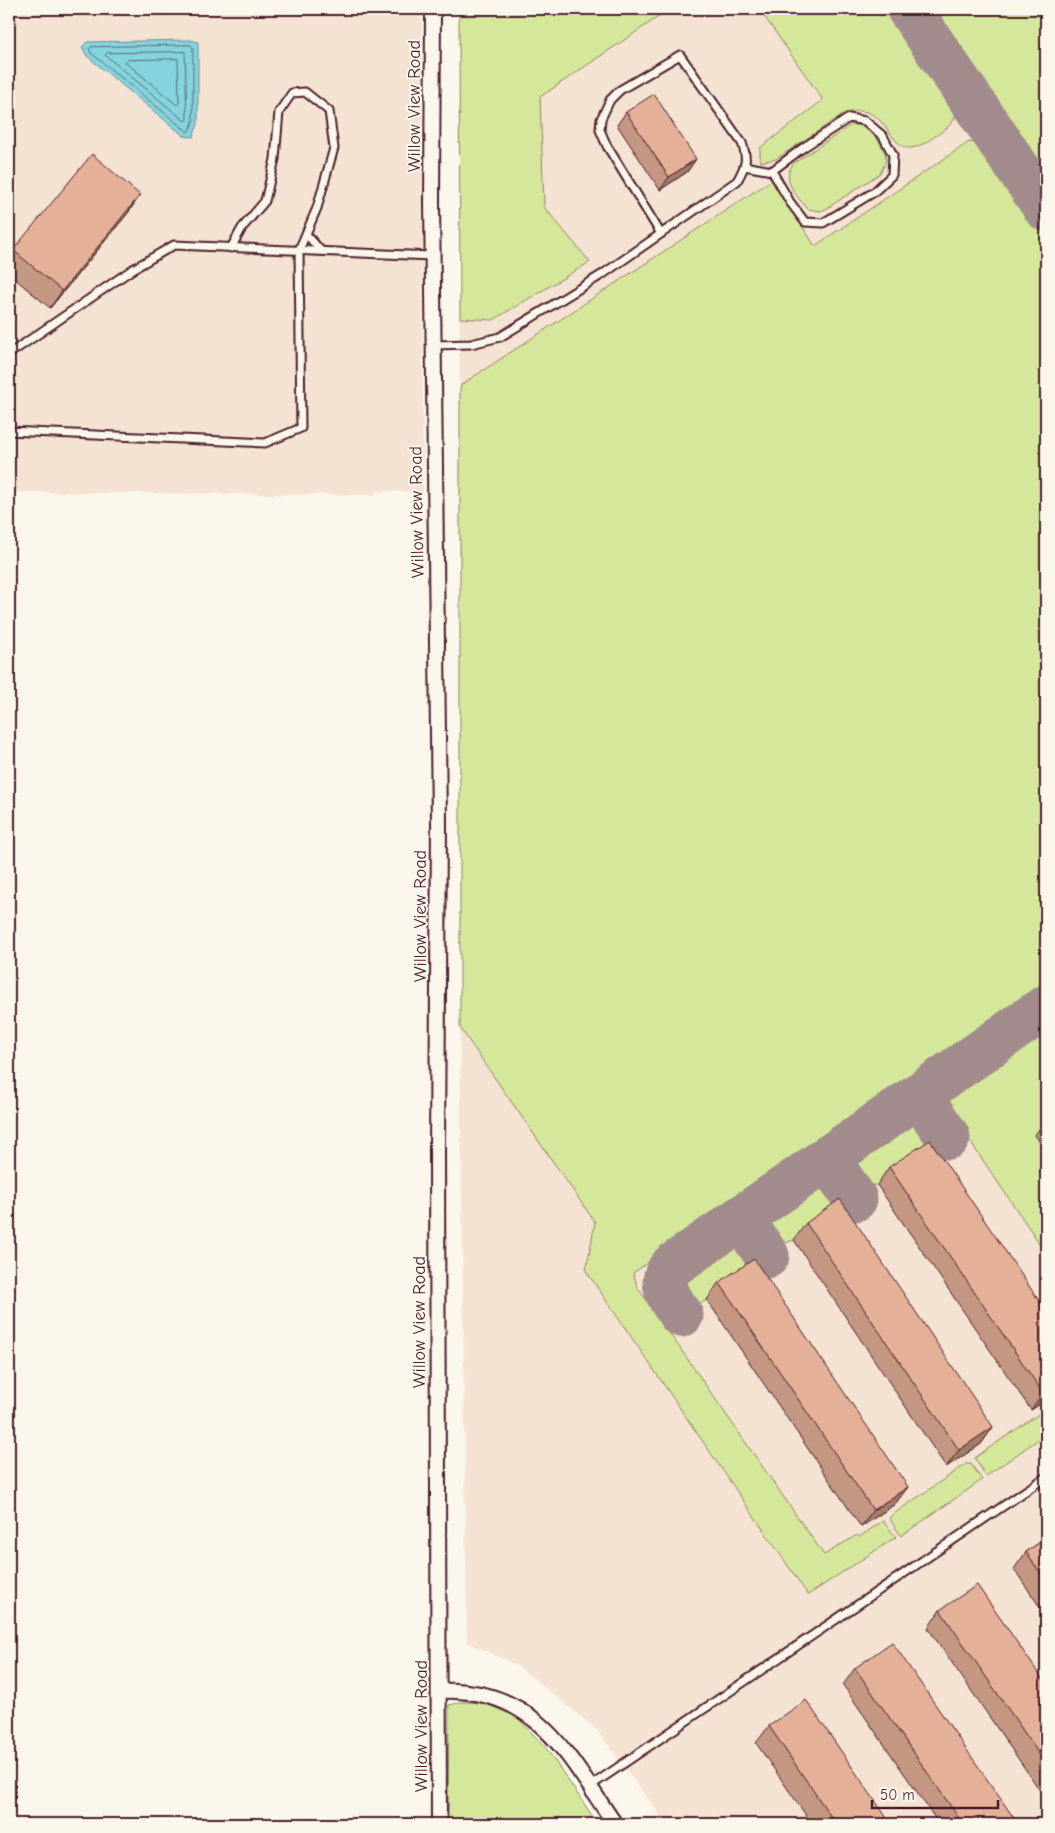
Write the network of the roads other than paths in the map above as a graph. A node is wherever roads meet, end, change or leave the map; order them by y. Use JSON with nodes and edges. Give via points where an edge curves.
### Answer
{"nodes":[{"id":1,"x":433,"y":9,"type":"edge"},
{"id":2,"x":744,"y":166,"type":"junction"},
{"id":3,"x":772,"y":171,"type":"junction"},
{"id":4,"x":306,"y":234,"type":"junction"},
{"id":5,"x":661,"y":234,"type":"junction"},
{"id":6,"x":231,"y":248,"type":"junction"},
{"id":7,"x":299,"y":250,"type":"junction"},
{"id":8,"x":320,"y":251,"type":"junction"},
{"id":9,"x":432,"y":256,"type":"junction"},
{"id":10,"x":433,"y":345,"type":"junction"},
{"id":11,"x":9,"y":354,"type":"edge"},
{"id":12,"x":9,"y":431,"type":"edge"},
{"id":13,"x":1046,"y":1477,"type":"edge"},
{"id":14,"x":440,"y":1691,"type":"junction"},
{"id":15,"x":589,"y":1787,"type":"junction"},
{"id":16,"x":439,"y":1824,"type":"edge"},
{"id":17,"x":615,"y":1824,"type":"edge"}],
"edges":[{"from":1,"to":9,"type":"street","name":"Willow View Road"},
{"from":2,"to":3,"type":"lane"},
{"from":2,"to":5,"type":"lane","via":[[737,181]]},
{"from":2,"to":5,"type":"lane","via":[[747,157],[742,143],[680,55],[620,90],[605,108],[600,130]]},
{"from":3,"to":3,"type":"lane","via":[[849,118],[865,122],[882,136],[893,155],[892,175],[874,192],[823,223],[805,222]]},
{"from":4,"to":6,"type":"lane","via":[[334,148],[329,111],[305,92],[292,93],[279,112],[275,159],[265,201],[242,228]]},
{"from":4,"to":7,"type":"lane"},
{"from":4,"to":8,"type":"lane"},
{"from":5,"to":10,"type":"lane","via":[[500,337],[471,344]]},
{"from":6,"to":7,"type":"lane"},
{"from":6,"to":11,"type":"lane","via":[[174,245],[133,269]]},
{"from":7,"to":8,"type":"lane"},
{"from":7,"to":12,"type":"lane","via":[[301,428],[265,443]]},
{"from":8,"to":9,"type":"lane"},
{"from":9,"to":10,"type":"street","name":"Willow View Road"},
{"from":10,"to":14,"type":"street","name":"Willow View Road","via":[[439,823]]},
{"from":13,"to":15,"type":"lane"},
{"from":14,"to":15,"type":"street","via":[[479,1693],[528,1714],[558,1741]]},
{"from":14,"to":16,"type":"street","name":"Willow View Road"},
{"from":15,"to":17,"type":"street"}]}
